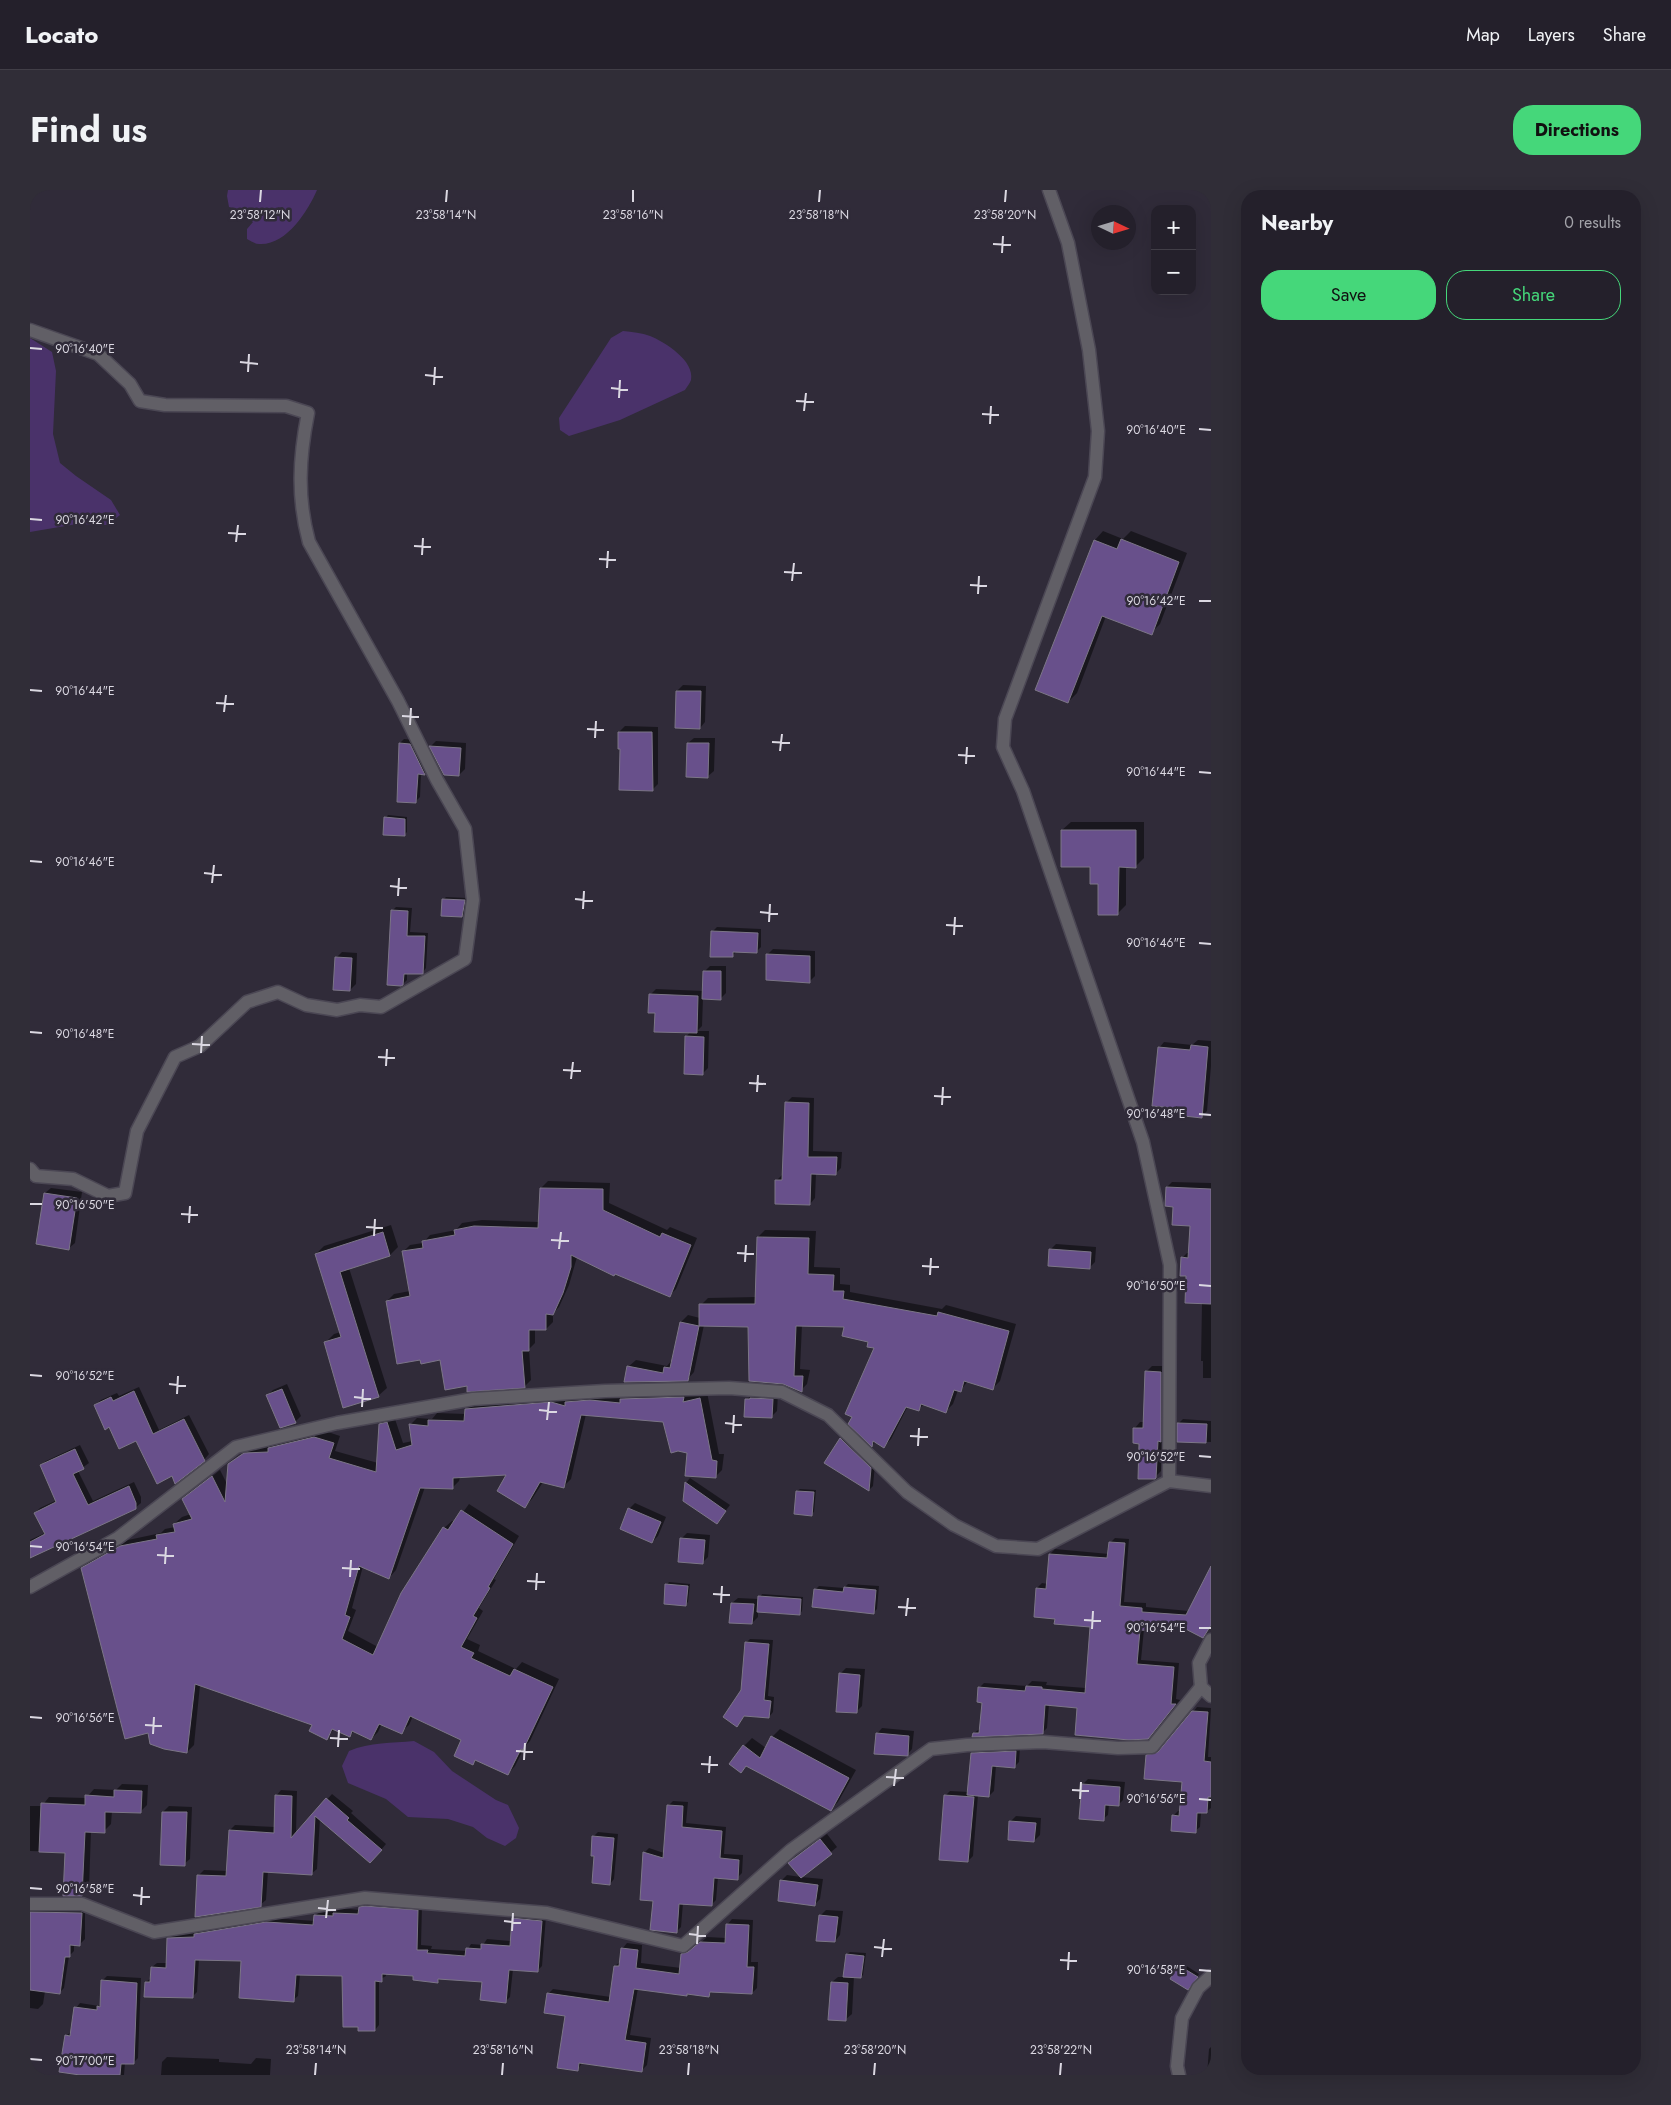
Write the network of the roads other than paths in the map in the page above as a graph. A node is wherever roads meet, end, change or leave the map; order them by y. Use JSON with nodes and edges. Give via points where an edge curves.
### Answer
{"nodes":[{"id":1,"x":1049,"y":190,"type":"edge"},
{"id":2,"x":30,"y":330,"type":"edge"},
{"id":3,"x":30,"y":1170,"type":"edge"},
{"id":4,"x":1169,"y":1481,"type":"junction"},
{"id":5,"x":1211,"y":1486,"type":"edge"},
{"id":6,"x":30,"y":1586,"type":"edge"},
{"id":7,"x":1211,"y":1640,"type":"edge"},
{"id":8,"x":1201,"y":1687,"type":"junction"},
{"id":9,"x":1211,"y":1696,"type":"edge"},
{"id":10,"x":30,"y":1904,"type":"edge"},
{"id":11,"x":1211,"y":1976,"type":"edge"},
{"id":12,"x":1179,"y":2075,"type":"edge"}],
"edges":[{"from":1,"to":4,"type":"street","via":[[1068,242],[1089,350],[1098,431],[1096,459],[1094,477],[1006,720],[1003,747],[1030,808],[1143,1142],[1170,1265]]},
{"from":2,"to":3,"type":"street","via":[[98,354],[130,384],[140,401],[165,405],[286,406],[308,413],[299,483],[309,542],[465,829],[474,900],[465,959],[381,1007],[360,1005],[337,1010],[306,1005],[278,992],[247,1002],[200,1046],[176,1057],[137,1131],[125,1193],[108,1196],[73,1179],[36,1176]]},
{"from":4,"to":5,"type":"street"},
{"from":4,"to":6,"type":"street","via":[[1038,1549],[996,1546],[954,1525],[907,1492],[828,1415],[782,1392],[729,1388],[605,1390],[473,1399],[337,1423],[236,1447],[118,1538]]},
{"from":7,"to":8,"type":"street","via":[[1199,1663]]},
{"from":8,"to":9,"type":"street"},
{"from":8,"to":10,"type":"street","via":[[1152,1747],[1118,1748],[1043,1742],[931,1750],[791,1850],[683,1946],[547,1913],[365,1898],[154,1932],[82,1904]]},
{"from":11,"to":12,"type":"street","via":[[1198,1988],[1182,2018],[1176,2066]]}]}
